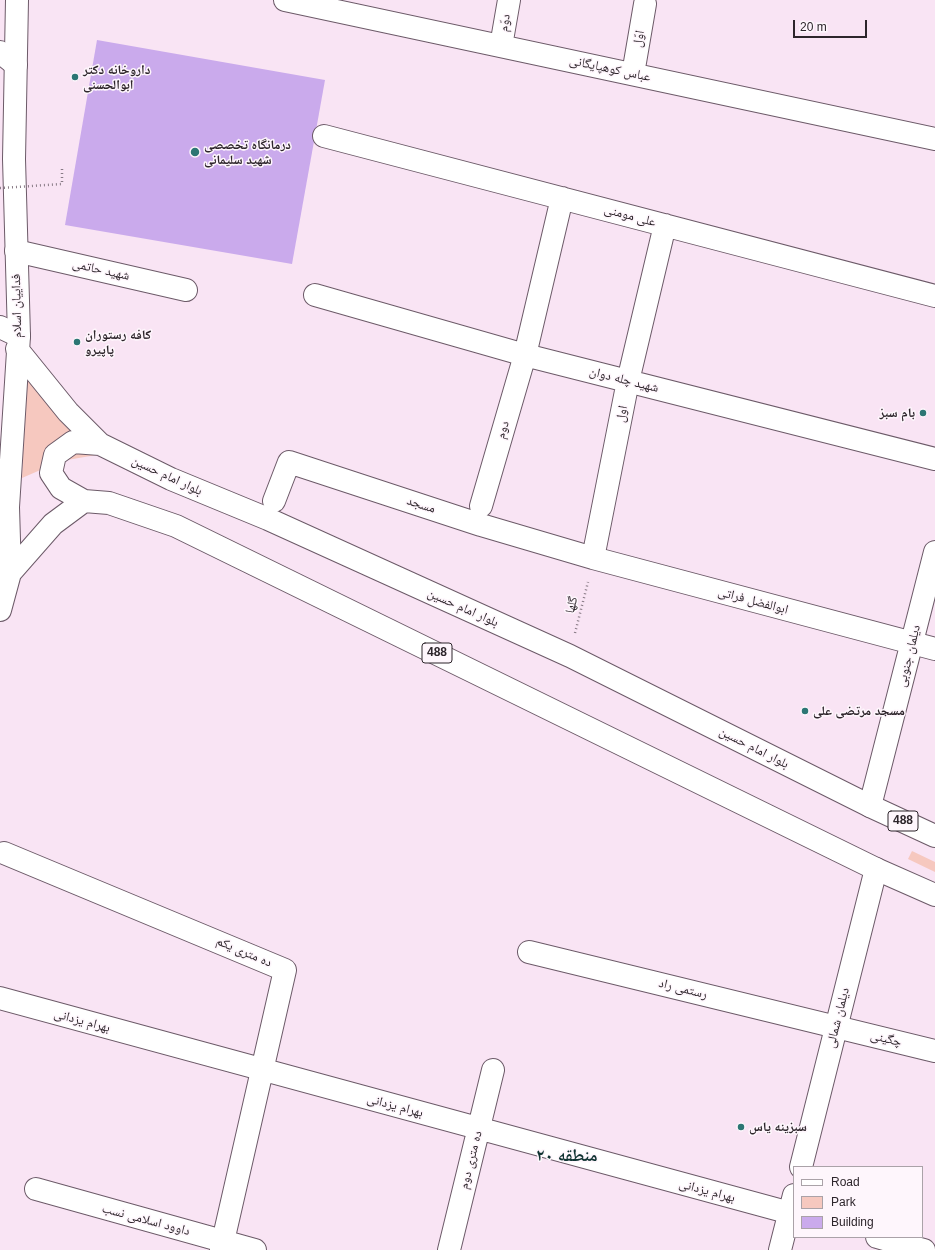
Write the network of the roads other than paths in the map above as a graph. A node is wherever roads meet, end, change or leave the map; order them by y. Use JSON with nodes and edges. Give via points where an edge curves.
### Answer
{"nodes":[{"id":1,"x":17,"y":0,"type":"edge"},
{"id":2,"x":285,"y":0,"type":"edge"},
{"id":3,"x":509,"y":0,"type":"edge"},
{"id":4,"x":645,"y":4,"type":"dead end"},
{"id":5,"x":359,"y":8,"type":"edge"},
{"id":6,"x":501,"y":46,"type":"junction"},
{"id":7,"x":8,"y":58,"type":"edge"},
{"id":8,"x":633,"y":74,"type":"junction"},
{"id":9,"x":324,"y":136,"type":"dead end"},
{"id":10,"x":935,"y":139,"type":"edge"},
{"id":11,"x":562,"y":198,"type":"junction"},
{"id":12,"x":665,"y":225,"type":"junction"},
{"id":13,"x":11,"y":257,"type":"edge"},
{"id":14,"x":186,"y":290,"type":"dead end"},
{"id":15,"x":315,"y":295,"type":"dead end"},
{"id":16,"x":935,"y":296,"type":"edge"},
{"id":17,"x":12,"y":337,"type":"edge"},
{"id":18,"x":524,"y":355,"type":"junction"},
{"id":19,"x":628,"y":381,"type":"junction"},
{"id":20,"x":100,"y":444,"type":"junction"},
{"id":21,"x":935,"y":459,"type":"edge"},
{"id":22,"x":84,"y":501,"type":"junction"},
{"id":23,"x":274,"y":501,"type":"dead end"},
{"id":24,"x":481,"y":506,"type":"dead end"},
{"id":25,"x":935,"y":552,"type":"edge"},
{"id":26,"x":593,"y":558,"type":"junction"},
{"id":27,"x":10,"y":572,"type":"junction"},
{"id":28,"x":0,"y":610,"type":"edge"},
{"id":29,"x":912,"y":643,"type":"junction"},
{"id":30,"x":935,"y":649,"type":"edge"},
{"id":31,"x":870,"y":806,"type":"junction"},
{"id":32,"x":935,"y":836,"type":"edge"},
{"id":33,"x":4,"y":853,"type":"dead end"},
{"id":34,"x":876,"y":869,"type":"junction"},
{"id":35,"x":935,"y":895,"type":"edge"},
{"id":36,"x":529,"y":952,"type":"dead end"},
{"id":37,"x":0,"y":998,"type":"edge"},
{"id":38,"x":836,"y":1027,"type":"junction"},
{"id":39,"x":935,"y":1051,"type":"edge"},
{"id":40,"x":262,"y":1070,"type":"junction"},
{"id":41,"x":493,"y":1070,"type":"dead end"},
{"id":42,"x":479,"y":1129,"type":"junction"},
{"id":43,"x":801,"y":1166,"type":"edge"},
{"id":44,"x":36,"y":1189,"type":"dead end"},
{"id":45,"x":792,"y":1208,"type":"edge"},
{"id":46,"x":881,"y":1238,"type":"edge"},
{"id":47,"x":222,"y":1246,"type":"edge"},
{"id":48,"x":256,"y":1250,"type":"edge"},
{"id":49,"x":449,"y":1250,"type":"edge"},
{"id":50,"x":780,"y":1250,"type":"edge"},
{"id":51,"x":924,"y":1250,"type":"edge"}],
"edges":[{"from":1,"to":7,"type":"street","name":"فداییان اسلام"},
{"from":2,"to":5,"type":"street","name":"عباس کوهپایگانی"},
{"from":3,"to":6,"type":"street","name":"دوّم"},
{"from":4,"to":8,"type":"street","name":"اوّل"},
{"from":5,"to":6,"type":"street","name":"عباس کوهپایگانی"},
{"from":6,"to":8,"type":"street","name":"عباس کوهپایگانی"},
{"from":7,"to":13,"type":"street","name":"فداییان اسلام","via":[[14,159]]},
{"from":8,"to":10,"type":"street","name":"عباس کوهپایگانی"},
{"from":9,"to":11,"type":"street","name":"علی مومنی"},
{"from":11,"to":12,"type":"street","name":"علی مومنی"},
{"from":11,"to":18,"type":"street"},
{"from":12,"to":16,"type":"street","name":"علی مومنی"},
{"from":12,"to":19,"type":"street","name":"اول"},
{"from":13,"to":14,"type":"street","name":"شهید حاتمی"},
{"from":13,"to":17,"type":"street","name":"فداییان اسلام"},
{"from":15,"to":18,"type":"street","name":"شهید چله دوان"},
{"from":17,"to":20,"type":"street","name":"بلوار امام حسین","number":"488","via":[[68,412]]},
{"from":17,"to":27,"type":"street","name":"فداییان اسلام","via":[[8,508]]},
{"from":18,"to":19,"type":"street","name":"شهید چله دوان"},
{"from":18,"to":24,"type":"street","name":"دوم"},
{"from":19,"to":21,"type":"street","name":"شهید چله دوان"},
{"from":19,"to":26,"type":"street","name":"اول"},
{"from":20,"to":22,"type":"street","via":[[73,442],[55,455],[52,473],[61,488]]},
{"from":20,"to":31,"type":"street","name":"بلوار امام حسین","number":"488","via":[[171,479],[268,519],[570,656]]},
{"from":22,"to":27,"type":"street","via":[[53,524]]},
{"from":22,"to":34,"type":"street","number":"488","via":[[109,503],[176,526]]},
{"from":23,"to":26,"type":"street","name":"مسجد","via":[[289,462],[480,525]]},
{"from":25,"to":29,"type":"street","name":"دیلمان جنوبی"},
{"from":26,"to":29,"type":"street","name":"ابوالفضل فراتی"},
{"from":27,"to":28,"type":"street","name":"فداییان اسلام"},
{"from":29,"to":30,"type":"street","name":"ابوالفضل فراتی"},
{"from":29,"to":31,"type":"street","name":"دیلمان جنوبی"},
{"from":31,"to":32,"type":"street","name":"بلوار امام حسین","number":"488"},
{"from":33,"to":40,"type":"street","name":"ده متری یکم","via":[[285,970]]},
{"from":34,"to":35,"type":"street","number":"488"},
{"from":34,"to":38,"type":"street","name":"دیلمان شمالی"},
{"from":36,"to":38,"type":"street","name":"رستمی راد"},
{"from":37,"to":40,"type":"street","name":"بهرام یزدانی"},
{"from":38,"to":39,"type":"street","name":"چگینی"},
{"from":38,"to":43,"type":"street","name":"دیلمان شمالی"},
{"from":40,"to":42,"type":"street","name":"بهرام یزدانی"},
{"from":40,"to":47,"type":"street","name":"ده متری یکم"},
{"from":41,"to":42,"type":"street","name":"ده متری دوم"},
{"from":42,"to":45,"type":"street","name":"بهرام یزدانی"},
{"from":42,"to":49,"type":"street","name":"ده متری دوم"},
{"from":44,"to":47,"type":"street","name":"داوود اسلامی نسب"},
{"from":45,"to":50,"type":"street"},
{"from":46,"to":51,"type":"street"},
{"from":47,"to":48,"type":"street","name":"داوود اسلامی نسب"}]}
